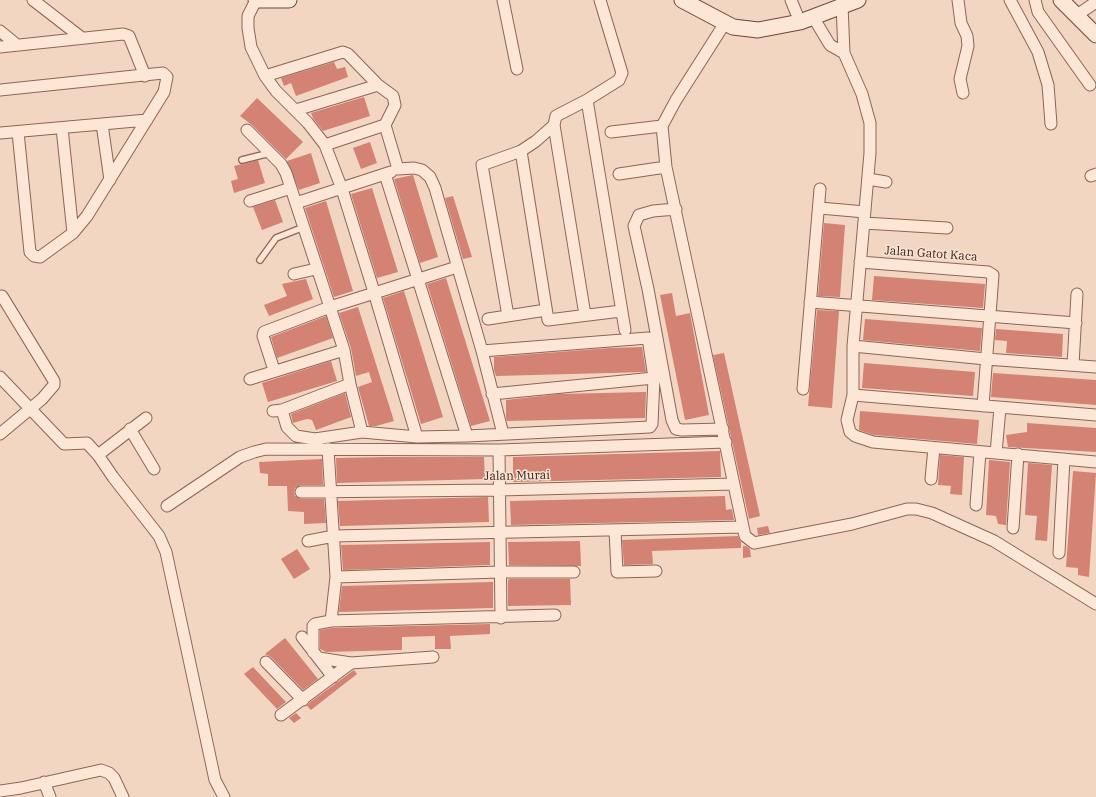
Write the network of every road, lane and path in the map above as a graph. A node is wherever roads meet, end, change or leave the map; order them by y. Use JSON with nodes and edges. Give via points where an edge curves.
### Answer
{"nodes":[{"id":1,"x":34,"y":0,"type":"edge"},
{"id":2,"x":256,"y":0,"type":"edge"},
{"id":3,"x":290,"y":0,"type":"edge"},
{"id":4,"x":503,"y":0,"type":"edge"},
{"id":5,"x":600,"y":0,"type":"edge"},
{"id":6,"x":682,"y":0,"type":"edge"},
{"id":7,"x":791,"y":0,"type":"edge"},
{"id":8,"x":858,"y":0,"type":"edge"},
{"id":9,"x":958,"y":0,"type":"edge"},
{"id":10,"x":1010,"y":0,"type":"edge"},
{"id":11,"x":1035,"y":0,"type":"edge"},
{"id":12,"x":1061,"y":0,"type":"edge"},
{"id":13,"x":1096,"y":2,"type":"edge"},
{"id":14,"x":842,"y":5,"type":"junction"},
{"id":15,"x":1077,"y":15,"type":"junction"},
{"id":16,"x":806,"y":19,"type":"junction"},
{"id":17,"x":725,"y":23,"type":"junction"},
{"id":18,"x":0,"y":31,"type":"edge"},
{"id":19,"x":1096,"y":35,"type":"edge"},
{"id":20,"x":82,"y":38,"type":"junction"},
{"id":21,"x":17,"y":45,"type":"junction"},
{"id":22,"x":0,"y":47,"type":"edge"},
{"id":23,"x":844,"y":53,"type":"junction"},
{"id":24,"x":517,"y":69,"type":"dead end"},
{"id":25,"x":145,"y":76,"type":"junction"},
{"id":26,"x":265,"y":76,"type":"junction"},
{"id":27,"x":378,"y":84,"type":"junction"},
{"id":28,"x":1090,"y":85,"type":"dead end"},
{"id":29,"x":0,"y":90,"type":"edge"},
{"id":30,"x":963,"y":93,"type":"dead end"},
{"id":31,"x":587,"y":100,"type":"junction"},
{"id":32,"x":296,"y":110,"type":"junction"},
{"id":33,"x":147,"y":120,"type":"junction"},
{"id":34,"x":102,"y":124,"type":"junction"},
{"id":35,"x":1051,"y":124,"type":"dead end"},
{"id":36,"x":385,"y":125,"type":"junction"},
{"id":37,"x":554,"y":125,"type":"junction"},
{"id":38,"x":662,"y":126,"type":"junction"},
{"id":39,"x":62,"y":128,"type":"junction"},
{"id":40,"x":247,"y":130,"type":"dead end"},
{"id":41,"x":18,"y":132,"type":"junction"},
{"id":42,"x":611,"y":132,"type":"dead end"},
{"id":43,"x":0,"y":133,"type":"edge"},
{"id":44,"x":325,"y":145,"type":"junction"},
{"id":45,"x":521,"y":151,"type":"junction"},
{"id":46,"x":271,"y":153,"type":"junction"},
{"id":47,"x":242,"y":160,"type":"dead end"},
{"id":48,"x":666,"y":166,"type":"junction"},
{"id":49,"x":398,"y":169,"type":"junction"},
{"id":50,"x":385,"y":174,"type":"junction"},
{"id":51,"x":619,"y":174,"type":"dead end"},
{"id":52,"x":868,"y":179,"type":"junction"},
{"id":53,"x":110,"y":180,"type":"junction"},
{"id":54,"x":886,"y":182,"type":"dead end"},
{"id":55,"x":291,"y":188,"type":"junction"},
{"id":56,"x":342,"y":189,"type":"junction"},
{"id":57,"x":820,"y":189,"type":"dead end"},
{"id":58,"x":250,"y":201,"type":"dead end"},
{"id":59,"x":296,"y":203,"type":"junction"},
{"id":60,"x":820,"y":208,"type":"junction"},
{"id":61,"x":676,"y":209,"type":"junction"},
{"id":62,"x":864,"y":217,"type":"junction"},
{"id":63,"x":304,"y":228,"type":"junction"},
{"id":64,"x":947,"y":228,"type":"dead end"},
{"id":65,"x":73,"y":233,"type":"junction"},
{"id":66,"x":260,"y":260,"type":"dead end"},
{"id":67,"x":860,"y":262,"type":"junction"},
{"id":68,"x":457,"y":267,"type":"junction"},
{"id":69,"x":316,"y":268,"type":"junction"},
{"id":70,"x":294,"y":274,"type":"dead end"},
{"id":71,"x":418,"y":278,"type":"junction"},
{"id":72,"x":374,"y":292,"type":"junction"},
{"id":73,"x":1077,"y":294,"type":"dead end"},
{"id":74,"x":2,"y":296,"type":"dead end"},
{"id":75,"x":810,"y":302,"type":"junction"},
{"id":76,"x":857,"y":306,"type":"junction"},
{"id":77,"x":330,"y":307,"type":"junction"},
{"id":78,"x":546,"y":310,"type":"junction"},
{"id":79,"x":621,"y":311,"type":"junction"},
{"id":80,"x":584,"y":315,"type":"junction"},
{"id":81,"x":508,"y":316,"type":"junction"},
{"id":82,"x":990,"y":316,"type":"junction"},
{"id":83,"x":488,"y":319,"type":"dead end"},
{"id":84,"x":1076,"y":323,"type":"junction"},
{"id":85,"x":625,"y":330,"type":"dead end"},
{"id":86,"x":854,"y":346,"type":"junction"},
{"id":87,"x":344,"y":350,"type":"junction"},
{"id":88,"x":482,"y":351,"type":"junction"},
{"id":89,"x":986,"y":359,"type":"junction"},
{"id":90,"x":1073,"y":365,"type":"junction"},
{"id":91,"x":1096,"y":367,"type":"edge"},
{"id":92,"x":274,"y":370,"type":"junction"},
{"id":93,"x":0,"y":377,"type":"edge"},
{"id":94,"x":654,"y":378,"type":"junction"},
{"id":95,"x":250,"y":379,"type":"dead end"},
{"id":96,"x":350,"y":384,"type":"junction"},
{"id":97,"x":803,"y":389,"type":"dead end"},
{"id":98,"x":492,"y":394,"type":"junction"},
{"id":99,"x":852,"y":395,"type":"junction"},
{"id":100,"x":983,"y":406,"type":"junction"},
{"id":101,"x":30,"y":408,"type":"junction"},
{"id":102,"x":1000,"y":408,"type":"junction"},
{"id":103,"x":1096,"y":415,"type":"edge"},
{"id":104,"x":146,"y":418,"type":"dead end"},
{"id":105,"x":130,"y":429,"type":"junction"},
{"id":106,"x":723,"y":429,"type":"junction"},
{"id":107,"x":362,"y":432,"type":"junction"},
{"id":108,"x":0,"y":434,"type":"edge"},
{"id":109,"x":502,"y":434,"type":"junction"},
{"id":110,"x":467,"y":436,"type":"junction"},
{"id":111,"x":417,"y":437,"type":"junction"},
{"id":112,"x":726,"y":442,"type":"junction"},
{"id":113,"x":934,"y":448,"type":"junction"},
{"id":114,"x":328,"y":450,"type":"junction"},
{"id":115,"x":499,"y":450,"type":"junction"},
{"id":116,"x":980,"y":452,"type":"junction"},
{"id":117,"x":996,"y":453,"type":"junction"},
{"id":118,"x":1018,"y":454,"type":"junction"},
{"id":119,"x":98,"y":455,"type":"junction"},
{"id":120,"x":1064,"y":459,"type":"junction"},
{"id":121,"x":1096,"y":462,"type":"edge"},
{"id":122,"x":154,"y":469,"type":"dead end"},
{"id":123,"x":931,"y":479,"type":"dead end"},
{"id":124,"x":734,"y":484,"type":"junction"},
{"id":125,"x":330,"y":490,"type":"junction"},
{"id":126,"x":499,"y":490,"type":"junction"},
{"id":127,"x":301,"y":492,"type":"dead end"},
{"id":128,"x":976,"y":505,"type":"dead end"},
{"id":129,"x":167,"y":506,"type":"dead end"},
{"id":130,"x":743,"y":527,"type":"junction"},
{"id":131,"x":1013,"y":528,"type":"dead end"},
{"id":132,"x":615,"y":530,"type":"junction"},
{"id":133,"x":498,"y":533,"type":"junction"},
{"id":134,"x":334,"y":536,"type":"junction"},
{"id":135,"x":308,"y":541,"type":"dead end"},
{"id":136,"x":1059,"y":553,"type":"dead end"},
{"id":137,"x":656,"y":571,"type":"dead end"},
{"id":138,"x":500,"y":572,"type":"junction"},
{"id":139,"x":574,"y":572,"type":"dead end"},
{"id":140,"x":336,"y":577,"type":"junction"},
{"id":141,"x":1096,"y":604,"type":"edge"},
{"id":142,"x":555,"y":615,"type":"dead end"},
{"id":143,"x":501,"y":618,"type":"junction"},
{"id":144,"x":331,"y":621,"type":"junction"},
{"id":145,"x":302,"y":637,"type":"dead end"},
{"id":146,"x":316,"y":655,"type":"junction"},
{"id":147,"x":433,"y":657,"type":"dead end"},
{"id":148,"x":266,"y":662,"type":"dead end"},
{"id":149,"x":351,"y":663,"type":"junction"},
{"id":150,"x":333,"y":677,"type":"junction"},
{"id":151,"x":302,"y":700,"type":"junction"},
{"id":152,"x":281,"y":715,"type":"dead end"},
{"id":153,"x":44,"y":782,"type":"junction"},
{"id":154,"x":0,"y":791,"type":"edge"},
{"id":155,"x":50,"y":797,"type":"edge"},
{"id":156,"x":123,"y":797,"type":"edge"},
{"id":157,"x":224,"y":797,"type":"edge"}],
"edges":[{"from":1,"to":20,"type":"street"},
{"from":2,"to":3,"type":"street"},
{"from":2,"to":26,"type":"street","via":[[248,16],[248,28],[251,47]]},
{"from":4,"to":24,"type":"street"},
{"from":5,"to":31,"type":"street","via":[[622,73],[619,80]]},
{"from":6,"to":17,"type":"street"},
{"from":7,"to":16,"type":"street"},
{"from":8,"to":14,"type":"street"},
{"from":9,"to":30,"type":"street","via":[[968,46],[960,79]]},
{"from":10,"to":35,"type":"street","via":[[1038,52],[1048,86]]},
{"from":11,"to":28,"type":"street","via":[[1038,12]]},
{"from":12,"to":15,"type":"street"},
{"from":13,"to":15,"type":"street"},
{"from":14,"to":16,"type":"street"},
{"from":14,"to":23,"type":"street"},
{"from":15,"to":19,"type":"street"},
{"from":16,"to":17,"type":"street","via":[[758,30],[742,29]]},
{"from":16,"to":23,"type":"street","via":[[830,45]]},
{"from":17,"to":38,"type":"street"},
{"from":18,"to":21,"type":"street"},
{"from":20,"to":21,"type":"street"},
{"from":20,"to":25,"type":"street","via":[[123,34],[129,36]]},
{"from":21,"to":22,"type":"street"},
{"from":23,"to":52,"type":"street","via":[[862,94],[870,123]]},
{"from":25,"to":29,"type":"street"},
{"from":25,"to":33,"type":"street","via":[[162,73],[167,77],[164,92]]},
{"from":26,"to":27,"type":"street","via":[[343,52]]},
{"from":26,"to":32,"type":"street"},
{"from":27,"to":32,"type":"street"},
{"from":27,"to":36,"type":"street","via":[[393,96],[395,105]]},
{"from":31,"to":37,"type":"street","via":[[556,116]]},
{"from":31,"to":79,"type":"street"},
{"from":32,"to":44,"type":"street"},
{"from":33,"to":34,"type":"street"},
{"from":33,"to":53,"type":"street"},
{"from":34,"to":39,"type":"street"},
{"from":34,"to":53,"type":"street"},
{"from":36,"to":44,"type":"street"},
{"from":36,"to":49,"type":"street"},
{"from":37,"to":45,"type":"street"},
{"from":37,"to":80,"type":"street"},
{"from":38,"to":42,"type":"street"},
{"from":38,"to":48,"type":"street"},
{"from":39,"to":41,"type":"street"},
{"from":39,"to":65,"type":"street"},
{"from":40,"to":46,"type":"street"},
{"from":41,"to":43,"type":"street"},
{"from":41,"to":65,"type":"street","via":[[30,252],[40,257]]},
{"from":44,"to":56,"type":"street"},
{"from":45,"to":78,"type":"street"},
{"from":45,"to":81,"type":"street","via":[[482,164]]},
{"from":46,"to":47,"type":"lane"},
{"from":46,"to":55,"type":"street","via":[[281,164]]},
{"from":48,"to":51,"type":"street"},
{"from":48,"to":61,"type":"street"},
{"from":49,"to":50,"type":"street"},
{"from":49,"to":68,"type":"street","via":[[414,168],[422,170],[430,177]]},
{"from":50,"to":56,"type":"street"},
{"from":50,"to":71,"type":"street"},
{"from":52,"to":54,"type":"street"},
{"from":52,"to":62,"type":"street"},
{"from":53,"to":65,"type":"street"},
{"from":55,"to":58,"type":"street"},
{"from":55,"to":59,"type":"street"},
{"from":56,"to":59,"type":"street"},
{"from":56,"to":72,"type":"street"},
{"from":57,"to":60,"type":"street"},
{"from":59,"to":63,"type":"street"},
{"from":60,"to":62,"type":"street"},
{"from":60,"to":75,"type":"street"},
{"from":61,"to":106,"type":"street"},
{"from":61,"to":106,"type":"street","via":[[639,215],[634,226],[672,420],[676,429]]},
{"from":62,"to":64,"type":"street"},
{"from":62,"to":67,"type":"street"},
{"from":63,"to":66,"type":"lane","via":[[276,238]]},
{"from":63,"to":69,"type":"street"},
{"from":67,"to":76,"type":"street"},
{"from":67,"to":82,"type":"street","name":"Jalan Gatot Kaca","via":[[988,272],[993,275],[994,280]]},
{"from":68,"to":71,"type":"street"},
{"from":68,"to":88,"type":"street"},
{"from":69,"to":70,"type":"street"},
{"from":69,"to":77,"type":"street"},
{"from":71,"to":72,"type":"street"},
{"from":71,"to":110,"type":"street"},
{"from":72,"to":77,"type":"street"},
{"from":72,"to":111,"type":"street"},
{"from":73,"to":84,"type":"street"},
{"from":74,"to":101,"type":"street","via":[[54,380],[53,387]]},
{"from":75,"to":76,"type":"street"},
{"from":75,"to":97,"type":"street"},
{"from":76,"to":82,"type":"street"},
{"from":76,"to":86,"type":"street"},
{"from":77,"to":87,"type":"street"},
{"from":77,"to":92,"type":"street","via":[[264,332]]},
{"from":78,"to":80,"type":"street","via":[[548,320]]},
{"from":78,"to":81,"type":"street"},
{"from":79,"to":80,"type":"street"},
{"from":79,"to":85,"type":"street"},
{"from":81,"to":83,"type":"street"},
{"from":82,"to":84,"type":"street"},
{"from":82,"to":89,"type":"street"},
{"from":84,"to":90,"type":"street"},
{"from":86,"to":89,"type":"street"},
{"from":86,"to":99,"type":"street"},
{"from":87,"to":92,"type":"street"},
{"from":87,"to":96,"type":"street"},
{"from":88,"to":94,"type":"street","via":[[648,338]]},
{"from":88,"to":98,"type":"street"},
{"from":89,"to":90,"type":"street"},
{"from":89,"to":100,"type":"street"},
{"from":90,"to":91,"type":"street"},
{"from":92,"to":95,"type":"street"},
{"from":93,"to":101,"type":"street"},
{"from":94,"to":98,"type":"street"},
{"from":94,"to":109,"type":"street","via":[[650,427]]},
{"from":96,"to":107,"type":"street"},
{"from":96,"to":107,"type":"street","via":[[277,410],[296,436],[315,439]]},
{"from":98,"to":109,"type":"street"},
{"from":99,"to":100,"type":"street"},
{"from":99,"to":113,"type":"street","via":[[847,420],[850,432],[855,436],[874,442]]},
{"from":100,"to":102,"type":"street"},
{"from":101,"to":108,"type":"street"},
{"from":101,"to":119,"type":"street","via":[[64,444],[86,443]]},
{"from":102,"to":103,"type":"street"},
{"from":102,"to":117,"type":"street"},
{"from":104,"to":105,"type":"street"},
{"from":105,"to":119,"type":"street"},
{"from":105,"to":122,"type":"street"},
{"from":106,"to":112,"type":"street"},
{"from":107,"to":111,"type":"street"},
{"from":109,"to":110,"type":"street"},
{"from":110,"to":111,"type":"street"},
{"from":112,"to":115,"type":"street"},
{"from":112,"to":124,"type":"street"},
{"from":113,"to":116,"type":"street"},
{"from":113,"to":123,"type":"street"},
{"from":114,"to":115,"type":"street"},
{"from":114,"to":125,"type":"street"},
{"from":114,"to":129,"type":"street","via":[[280,449],[254,452],[240,457]]},
{"from":115,"to":126,"type":"street"},
{"from":116,"to":117,"type":"street"},
{"from":116,"to":128,"type":"street"},
{"from":117,"to":118,"type":"street"},
{"from":118,"to":120,"type":"street"},
{"from":118,"to":131,"type":"street"},
{"from":119,"to":157,"type":"street","via":[[159,536],[166,552],[208,752],[215,780]]},
{"from":120,"to":121,"type":"street"},
{"from":120,"to":136,"type":"street"},
{"from":124,"to":126,"type":"street","name":"Jalan Murai"},
{"from":124,"to":130,"type":"street"},
{"from":125,"to":126,"type":"street","name":"Jalan Murai"},
{"from":125,"to":127,"type":"street","name":"Jalan Murai"},
{"from":125,"to":134,"type":"street"},
{"from":126,"to":133,"type":"street"},
{"from":130,"to":132,"type":"street"},
{"from":130,"to":141,"type":"street","via":[[745,536],[754,543],[916,509],[932,513],[994,541]]},
{"from":132,"to":133,"type":"street"},
{"from":132,"to":137,"type":"street","via":[[617,572]]},
{"from":133,"to":134,"type":"street"},
{"from":133,"to":138,"type":"street"},
{"from":134,"to":135,"type":"street"},
{"from":134,"to":140,"type":"street"},
{"from":138,"to":139,"type":"street"},
{"from":138,"to":140,"type":"street"},
{"from":138,"to":143,"type":"street"},
{"from":140,"to":144,"type":"street"},
{"from":142,"to":143,"type":"street"},
{"from":143,"to":144,"type":"street"},
{"from":144,"to":146,"type":"street","via":[[313,626]]},
{"from":145,"to":146,"type":"street"},
{"from":146,"to":149,"type":"street"},
{"from":146,"to":150,"type":"street"},
{"from":147,"to":149,"type":"street"},
{"from":148,"to":151,"type":"street"},
{"from":149,"to":150,"type":"street"},
{"from":150,"to":151,"type":"street"},
{"from":151,"to":152,"type":"street"},
{"from":153,"to":154,"type":"street"},
{"from":153,"to":155,"type":"street"},
{"from":153,"to":156,"type":"street","via":[[101,770],[114,778]]}]}
